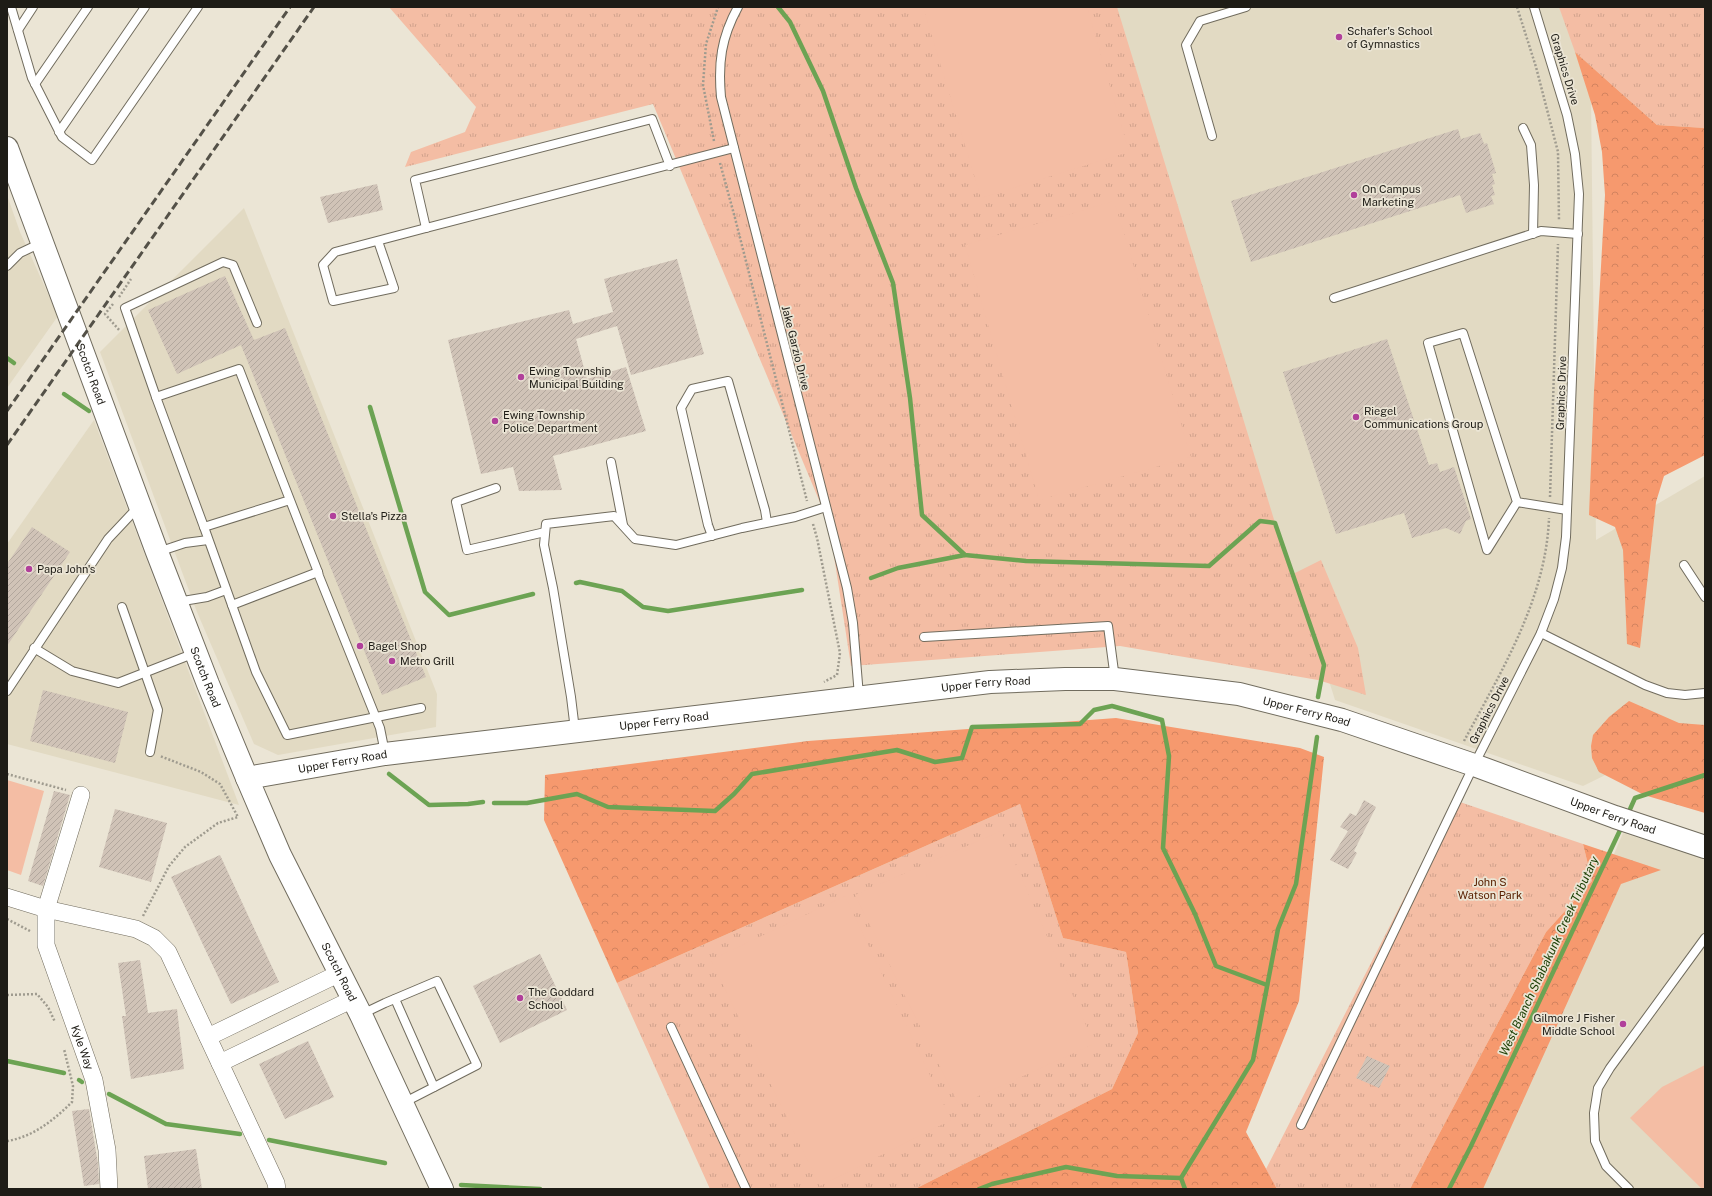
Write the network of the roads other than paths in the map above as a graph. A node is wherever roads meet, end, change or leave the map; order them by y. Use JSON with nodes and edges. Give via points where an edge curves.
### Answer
{"nodes":[{"id":1,"x":11,"y":7,"type":"edge"},
{"id":2,"x":34,"y":7,"type":"edge"},
{"id":3,"x":88,"y":7,"type":"edge"},
{"id":4,"x":145,"y":7,"type":"edge"},
{"id":5,"x":198,"y":7,"type":"edge"},
{"id":6,"x":738,"y":7,"type":"edge"},
{"id":7,"x":1246,"y":7,"type":"edge"},
{"id":8,"x":1534,"y":7,"type":"edge"},
{"id":9,"x":18,"y":30,"type":"junction"},
{"id":10,"x":35,"y":84,"type":"junction"},
{"id":11,"x":1523,"y":128,"type":"dead end"},
{"id":12,"x":59,"y":132,"type":"junction"},
{"id":13,"x":1212,"y":136,"type":"dead end"},
{"id":14,"x":7,"y":148,"type":"edge"},
{"id":15,"x":734,"y":148,"type":"junction"},
{"id":16,"x":670,"y":166,"type":"junction"},
{"id":17,"x":426,"y":228,"type":"junction"},
{"id":18,"x":1533,"y":234,"type":"junction"},
{"id":19,"x":1578,"y":234,"type":"junction"},
{"id":20,"x":378,"y":241,"type":"junction"},
{"id":21,"x":41,"y":243,"type":"junction"},
{"id":22,"x":7,"y":266,"type":"edge"},
{"id":23,"x":1334,"y":298,"type":"dead end"},
{"id":24,"x":257,"y":323,"type":"dead end"},
{"id":25,"x":156,"y":397,"type":"junction"},
{"id":26,"x":611,"y":462,"type":"dead end"},
{"id":27,"x":496,"y":488,"type":"dead end"},
{"id":28,"x":290,"y":500,"type":"junction"},
{"id":29,"x":1517,"y":502,"type":"junction"},
{"id":30,"x":140,"y":505,"type":"junction"},
{"id":31,"x":826,"y":507,"type":"junction"},
{"id":32,"x":1567,"y":510,"type":"junction"},
{"id":33,"x":767,"y":522,"type":"junction"},
{"id":34,"x":623,"y":526,"type":"junction"},
{"id":35,"x":204,"y":527,"type":"junction"},
{"id":36,"x":545,"y":532,"type":"junction"},
{"id":37,"x":712,"y":536,"type":"junction"},
{"id":38,"x":208,"y":540,"type":"junction"},
{"id":39,"x":157,"y":552,"type":"junction"},
{"id":40,"x":1684,"y":565,"type":"dead end"},
{"id":41,"x":318,"y":572,"type":"junction"},
{"id":42,"x":226,"y":590,"type":"junction"},
{"id":43,"x":1705,"y":597,"type":"edge"},
{"id":44,"x":176,"y":602,"type":"junction"},
{"id":45,"x":232,"y":605,"type":"junction"},
{"id":46,"x":122,"y":607,"type":"dead end"},
{"id":47,"x":1541,"y":633,"type":"junction"},
{"id":48,"x":924,"y":637,"type":"dead end"},
{"id":49,"x":34,"y":648,"type":"junction"},
{"id":50,"x":196,"y":652,"type":"junction"},
{"id":51,"x":144,"y":672,"type":"junction"},
{"id":52,"x":1115,"y":679,"type":"junction"},
{"id":53,"x":7,"y":691,"type":"edge"},
{"id":54,"x":1705,"y":693,"type":"edge"},
{"id":55,"x":859,"y":697,"type":"junction"},
{"id":56,"x":421,"y":708,"type":"dead end"},
{"id":57,"x":376,"y":717,"type":"junction"},
{"id":58,"x":575,"y":731,"type":"junction"},
{"id":59,"x":150,"y":752,"type":"road end"},
{"id":60,"x":385,"y":754,"type":"junction"},
{"id":61,"x":1474,"y":765,"type":"junction"},
{"id":62,"x":247,"y":778,"type":"junction"},
{"id":63,"x":82,"y":795,"type":"road end"},
{"id":64,"x":1705,"y":847,"type":"edge"},
{"id":65,"x":7,"y":897,"type":"edge"},
{"id":66,"x":46,"y":909,"type":"junction"},
{"id":67,"x":1705,"y":938,"type":"edge"},
{"id":68,"x":340,"y":973,"type":"junction"},
{"id":69,"x":395,"y":999,"type":"junction"},
{"id":70,"x":357,"y":1007,"type":"junction"},
{"id":71,"x":671,"y":1027,"type":"dead end"},
{"id":72,"x":208,"y":1037,"type":"junction"},
{"id":73,"x":220,"y":1063,"type":"junction"},
{"id":74,"x":434,"y":1087,"type":"junction"},
{"id":75,"x":403,"y":1104,"type":"junction"},
{"id":76,"x":1301,"y":1125,"type":"dead end"},
{"id":77,"x":109,"y":1189,"type":"edge"},
{"id":78,"x":277,"y":1189,"type":"edge"},
{"id":79,"x":442,"y":1189,"type":"edge"},
{"id":80,"x":746,"y":1189,"type":"edge"},
{"id":81,"x":1629,"y":1189,"type":"edge"}],
"edges":[{"from":1,"to":9,"type":"lane"},
{"from":2,"to":9,"type":"lane"},
{"from":3,"to":10,"type":"lane"},
{"from":4,"to":12,"type":"lane"},
{"from":5,"to":12,"type":"lane","via":[[92,160]]},
{"from":6,"to":15,"type":"lane","name":"Jake Garzio Drive","via":[[727,28],[719,74],[720,97]]},
{"from":7,"to":13,"type":"lane","via":[[1200,21],[1186,45]]},
{"from":8,"to":19,"type":"lane","name":"Graphics Drive","via":[[1567,115],[1575,154],[1579,194]]},
{"from":9,"to":10,"type":"lane"},
{"from":10,"to":12,"type":"lane"},
{"from":11,"to":18,"type":"lane","via":[[1531,145],[1534,185]]},
{"from":14,"to":21,"type":"main road","name":"Scotch Road"},
{"from":15,"to":16,"type":"lane"},
{"from":15,"to":31,"type":"lane","name":"Jake Garzio Drive"},
{"from":16,"to":17,"type":"lane"},
{"from":16,"to":17,"type":"lane","via":[[652,119],[415,180]]},
{"from":17,"to":20,"type":"lane"},
{"from":18,"to":19,"type":"lane","via":[[1541,231]]},
{"from":18,"to":23,"type":"lane"},
{"from":19,"to":32,"type":"lane","name":"Graphics Drive"},
{"from":20,"to":20,"type":"lane","via":[[335,252],[323,265],[333,301],[394,288]]},
{"from":21,"to":22,"type":"lane","via":[[17,254]]},
{"from":21,"to":30,"type":"main road","name":"Scotch Road"},
{"from":24,"to":25,"type":"lane","via":[[233,265],[223,262],[125,308]]},
{"from":25,"to":28,"type":"lane","via":[[239,369]]},
{"from":25,"to":35,"type":"lane"},
{"from":26,"to":34,"type":"lane"},
{"from":27,"to":36,"type":"lane","via":[[456,502],[467,550]]},
{"from":28,"to":35,"type":"lane"},
{"from":28,"to":41,"type":"lane"},
{"from":29,"to":29,"type":"lane","via":[[1463,333],[1428,343],[1487,550]]},
{"from":29,"to":32,"type":"lane"},
{"from":30,"to":39,"type":"main road","name":"Scotch Road"},
{"from":30,"to":49,"type":"lane","via":[[108,539]]},
{"from":31,"to":33,"type":"lane","via":[[795,517]]},
{"from":31,"to":55,"type":"lane","name":"Jake Garzio Drive","via":[[847,588],[853,623]]},
{"from":32,"to":47,"type":"lane","name":"Graphics Drive","via":[[1562,568]]},
{"from":33,"to":37,"type":"lane"},
{"from":33,"to":37,"type":"lane","via":[[728,380],[692,389],[681,408]]},
{"from":34,"to":36,"type":"lane","via":[[614,516],[546,524]]},
{"from":34,"to":37,"type":"lane","via":[[635,539],[676,545]]},
{"from":35,"to":38,"type":"lane"},
{"from":36,"to":58,"type":"lane","via":[[544,546]]},
{"from":38,"to":39,"type":"lane","via":[[185,543]]},
{"from":38,"to":42,"type":"lane"},
{"from":39,"to":44,"type":"main road","name":"Scotch Road"},
{"from":40,"to":43,"type":"lane"},
{"from":41,"to":45,"type":"lane"},
{"from":41,"to":57,"type":"lane"},
{"from":42,"to":44,"type":"lane","via":[[207,597]]},
{"from":42,"to":45,"type":"lane"},
{"from":44,"to":50,"type":"main road","name":"Scotch Road"},
{"from":45,"to":57,"type":"lane","via":[[256,672],[287,735]]},
{"from":46,"to":51,"type":"lane"},
{"from":47,"to":54,"type":"lane","via":[[1645,685],[1667,693]]},
{"from":47,"to":61,"type":"lane","name":"Graphics Drive"},
{"from":48,"to":52,"type":"lane","via":[[1108,626]]},
{"from":49,"to":51,"type":"lane","via":[[72,671],[118,683]]},
{"from":49,"to":53,"type":"lane"},
{"from":50,"to":51,"type":"lane"},
{"from":50,"to":62,"type":"main road","name":"Scotch Road"},
{"from":51,"to":59,"type":"lane","via":[[158,710]]},
{"from":52,"to":55,"type":"main road","name":"Upper Ferry Road","via":[[990,682]]},
{"from":52,"to":61,"type":"main road","name":"Upper Ferry Road","via":[[1239,694],[1342,720]]},
{"from":55,"to":58,"type":"main road","name":"Upper Ferry Road"},
{"from":56,"to":57,"type":"lane"},
{"from":57,"to":60,"type":"lane"},
{"from":58,"to":60,"type":"main road","name":"Upper Ferry Road"},
{"from":60,"to":62,"type":"main road","name":"Upper Ferry Road"},
{"from":61,"to":64,"type":"main road","name":"Upper Ferry Road"},
{"from":61,"to":76,"type":"lane","name":"Graphics Drive"},
{"from":62,"to":68,"type":"main road","name":"Scotch Road","via":[[280,855]]},
{"from":63,"to":66,"type":"street","name":"Kyle Way"},
{"from":65,"to":66,"type":"street"},
{"from":66,"to":72,"type":"street","via":[[136,929],[154,938],[168,952]]},
{"from":66,"to":77,"type":"street","name":"Kyle Way","via":[[46,945],[94,1080],[107,1150]]},
{"from":67,"to":81,"type":"lane","via":[[1598,1088],[1594,1113],[1595,1141],[1606,1166]]},
{"from":68,"to":70,"type":"main road","name":"Scotch Road"},
{"from":68,"to":72,"type":"street"},
{"from":69,"to":70,"type":"lane"},
{"from":69,"to":74,"type":"lane"},
{"from":69,"to":74,"type":"lane","via":[[437,981],[477,1065]]},
{"from":70,"to":73,"type":"street"},
{"from":70,"to":75,"type":"main road","name":"Scotch Road"},
{"from":71,"to":80,"type":"lane"},
{"from":72,"to":73,"type":"street"},
{"from":73,"to":78,"type":"street"},
{"from":74,"to":75,"type":"lane"},
{"from":75,"to":79,"type":"main road","name":"Scotch Road"}]}
